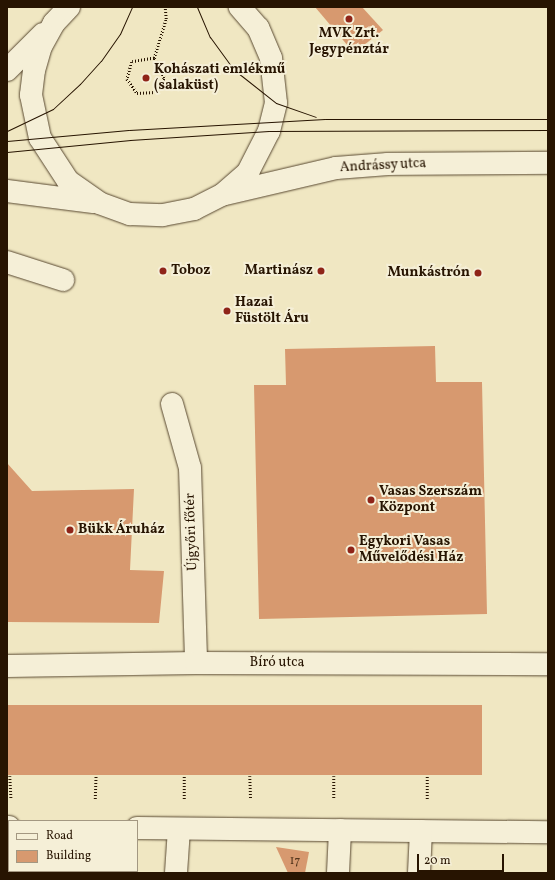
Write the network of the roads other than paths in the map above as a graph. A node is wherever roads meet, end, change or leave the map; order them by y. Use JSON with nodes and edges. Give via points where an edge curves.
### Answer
{"nodes":[{"id":1,"x":69,"y":7,"type":"edge"},
{"id":2,"x":240,"y":7,"type":"edge"},
{"id":3,"x":56,"y":15,"type":"edge"},
{"id":4,"x":7,"y":70,"type":"edge"},
{"id":5,"x":548,"y":163,"type":"edge"},
{"id":6,"x":7,"y":191,"type":"edge"},
{"id":7,"x":222,"y":195,"type":"junction"},
{"id":8,"x":98,"y":203,"type":"junction"},
{"id":9,"x":7,"y":262,"type":"edge"},
{"id":10,"x":63,"y":280,"type":"dead end"},
{"id":11,"x":172,"y":404,"type":"dead end"},
{"id":12,"x":196,"y":663,"type":"junction"},
{"id":13,"x":548,"y":664,"type":"edge"},
{"id":14,"x":7,"y":666,"type":"edge"},
{"id":15,"x":138,"y":828,"type":"edge"},
{"id":16,"x":179,"y":829,"type":"junction"},
{"id":17,"x":340,"y":830,"type":"junction"},
{"id":18,"x":421,"y":831,"type":"junction"},
{"id":19,"x":548,"y":832,"type":"edge"},
{"id":20,"x":176,"y":873,"type":"edge"},
{"id":21,"x":338,"y":873,"type":"edge"},
{"id":22,"x":419,"y":873,"type":"edge"}],
"edges":[{"from":1,"to":3,"type":"street"},
{"from":2,"to":7,"type":"street","via":[[258,28],[271,58],[276,103],[270,131],[248,172]]},
{"from":3,"to":4,"type":"street"},
{"from":3,"to":8,"type":"street","via":[[41,46],[34,70],[34,120],[40,138],[68,181]]},
{"from":5,"to":7,"type":"street","name":"Andrássy utca","via":[[388,164],[336,168]]},
{"from":6,"to":8,"type":"street"},
{"from":7,"to":8,"type":"street","via":[[194,209],[163,215],[130,214]]},
{"from":9,"to":10,"type":"street"},
{"from":11,"to":12,"type":"street","name":"Újgyőri főtér","via":[[190,468]]},
{"from":12,"to":13,"type":"street","name":"Bíró utca"},
{"from":12,"to":14,"type":"street","name":"Bíró utca"},
{"from":15,"to":16,"type":"street"},
{"from":16,"to":17,"type":"street"},
{"from":16,"to":20,"type":"street"},
{"from":17,"to":18,"type":"street"},
{"from":17,"to":21,"type":"street"},
{"from":18,"to":19,"type":"street"},
{"from":18,"to":22,"type":"street"}]}
